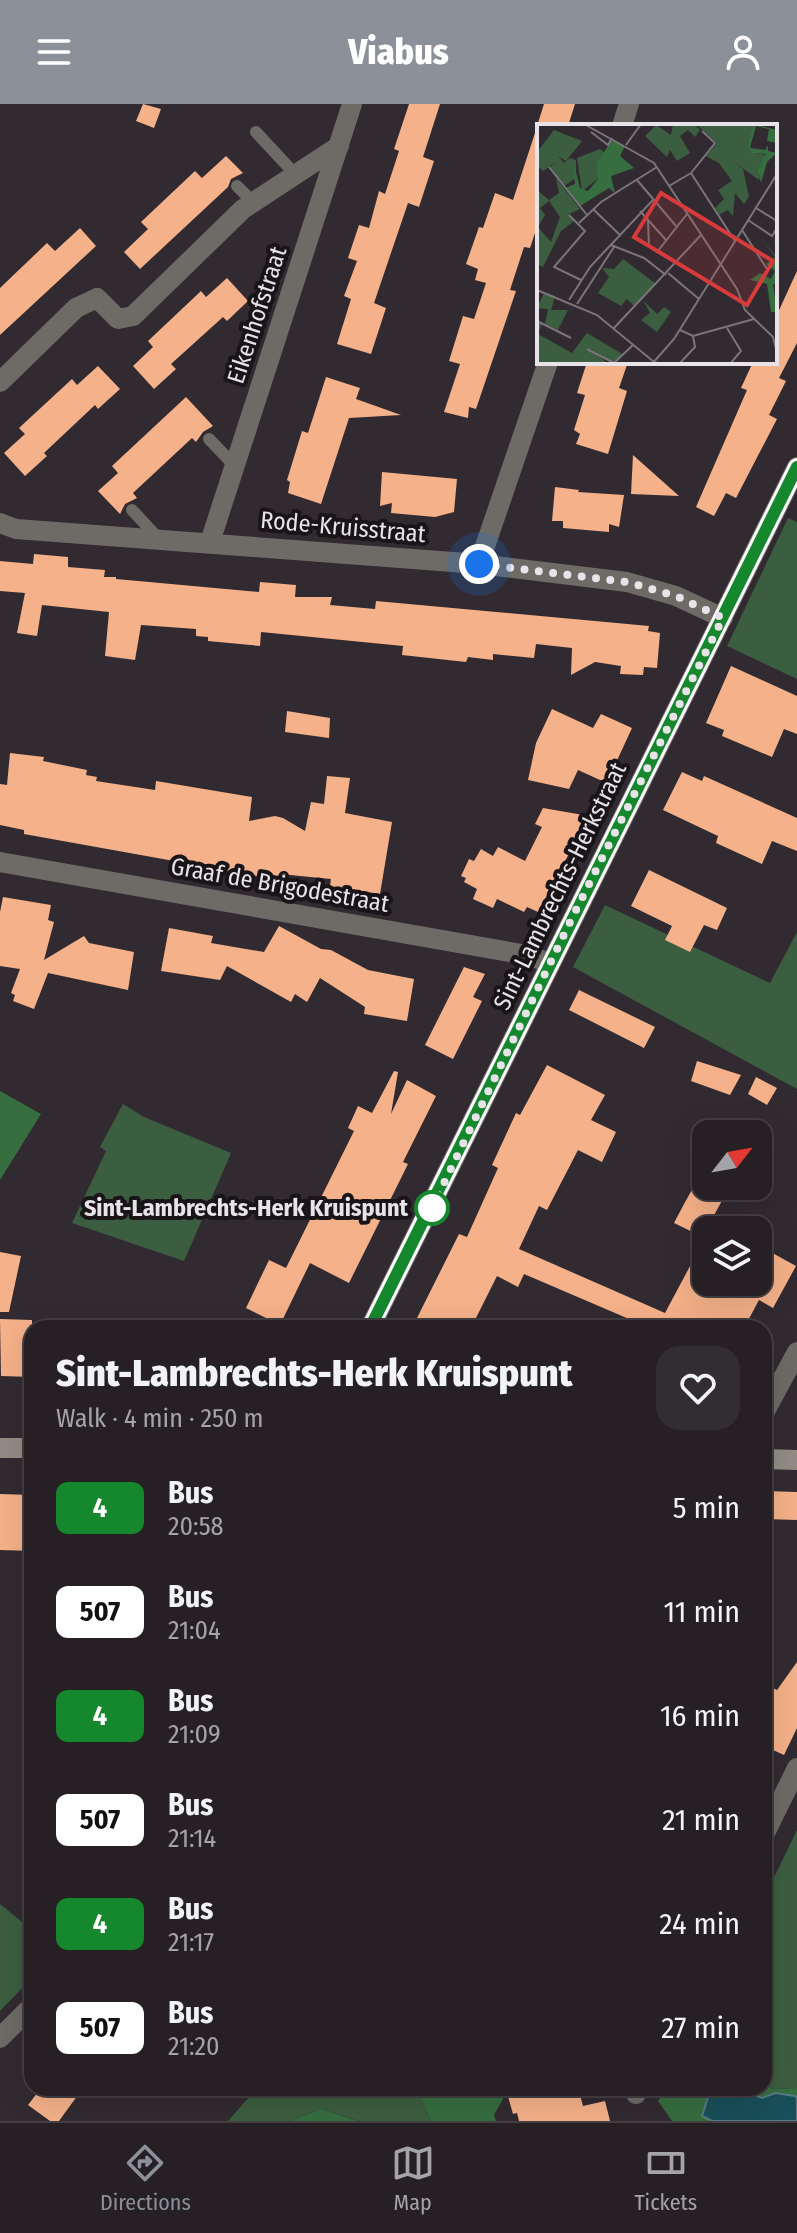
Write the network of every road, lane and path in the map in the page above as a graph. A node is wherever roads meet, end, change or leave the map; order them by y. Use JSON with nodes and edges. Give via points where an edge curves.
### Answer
{"nodes":[{"id":1,"x":352,"y":104,"type":"edge"},
{"id":2,"x":629,"y":104,"type":"edge"},
{"id":3,"x":623,"y":124,"type":"edge"},
{"id":4,"x":256,"y":132,"type":"dead end"},
{"id":5,"x":339,"y":146,"type":"junction"},
{"id":6,"x":295,"y":174,"type":"junction"},
{"id":7,"x":237,"y":186,"type":"dead end"},
{"id":8,"x":254,"y":203,"type":"junction"},
{"id":9,"x":547,"y":364,"type":"edge"},
{"id":10,"x":0,"y":382,"type":"edge"},
{"id":11,"x":209,"y":439,"type":"dead end"},
{"id":12,"x":235,"y":466,"type":"junction"},
{"id":13,"x":797,"y":467,"type":"edge"},
{"id":14,"x":132,"y":510,"type":"dead end"},
{"id":15,"x":0,"y":523,"type":"edge"},
{"id":16,"x":159,"y":539,"type":"junction"},
{"id":17,"x":210,"y":542,"type":"junction"},
{"id":18,"x":479,"y":564,"type":"junction"},
{"id":19,"x":723,"y":618,"type":"junction"},
{"id":20,"x":0,"y":862,"type":"edge"},
{"id":21,"x":550,"y":963,"type":"junction"},
{"id":22,"x":374,"y":1320,"type":"edge"},
{"id":23,"x":797,"y":1352,"type":"edge"},
{"id":24,"x":772,"y":1398,"type":"edge"},
{"id":25,"x":0,"y":1448,"type":"edge"},
{"id":26,"x":24,"y":1448,"type":"edge"},
{"id":27,"x":772,"y":1459,"type":"edge"},
{"id":28,"x":797,"y":1460,"type":"edge"},
{"id":29,"x":797,"y":1768,"type":"edge"},
{"id":30,"x":772,"y":1819,"type":"edge"},
{"id":31,"x":24,"y":2014,"type":"edge"},
{"id":32,"x":0,"y":2038,"type":"edge"}],
"edges":[{"from":1,"to":5,"type":"street","name":"Eikenhofstraat"},
{"from":2,"to":3,"type":"street"},
{"from":4,"to":6,"type":"lane"},
{"from":5,"to":6,"type":"street"},
{"from":5,"to":12,"type":"street","name":"Eikenhofstraat"},
{"from":6,"to":8,"type":"street"},
{"from":7,"to":8,"type":"lane"},
{"from":8,"to":10,"type":"street","via":[[133,316],[118,319],[97,298],[86,302]]},
{"from":9,"to":18,"type":"street"},
{"from":11,"to":12,"type":"lane"},
{"from":12,"to":17,"type":"street","name":"Eikenhofstraat"},
{"from":13,"to":19,"type":"street","name":"Sint-Lambrechts-Herkstraat"},
{"from":14,"to":16,"type":"lane"},
{"from":15,"to":16,"type":"street","name":"Rode-Kruisstraat","via":[[16,529]]},
{"from":16,"to":17,"type":"street","name":"Rode-Kruisstraat"},
{"from":17,"to":18,"type":"street","name":"Rode-Kruisstraat"},
{"from":18,"to":19,"type":"street","name":"Rode-Kruisstraat","via":[[627,582],[676,596]]},
{"from":19,"to":21,"type":"street","name":"Sint-Lambrechts-Herkstraat"},
{"from":20,"to":21,"type":"street","name":"Graaf de Brigodestraat"},
{"from":21,"to":22,"type":"street","name":"Sint-Lambrechts-Herkstraat"},
{"from":23,"to":24,"type":"street"},
{"from":25,"to":26,"type":"main road"},
{"from":27,"to":28,"type":"main road"},
{"from":29,"to":30,"type":"street"},
{"from":31,"to":32,"type":"street"}]}
